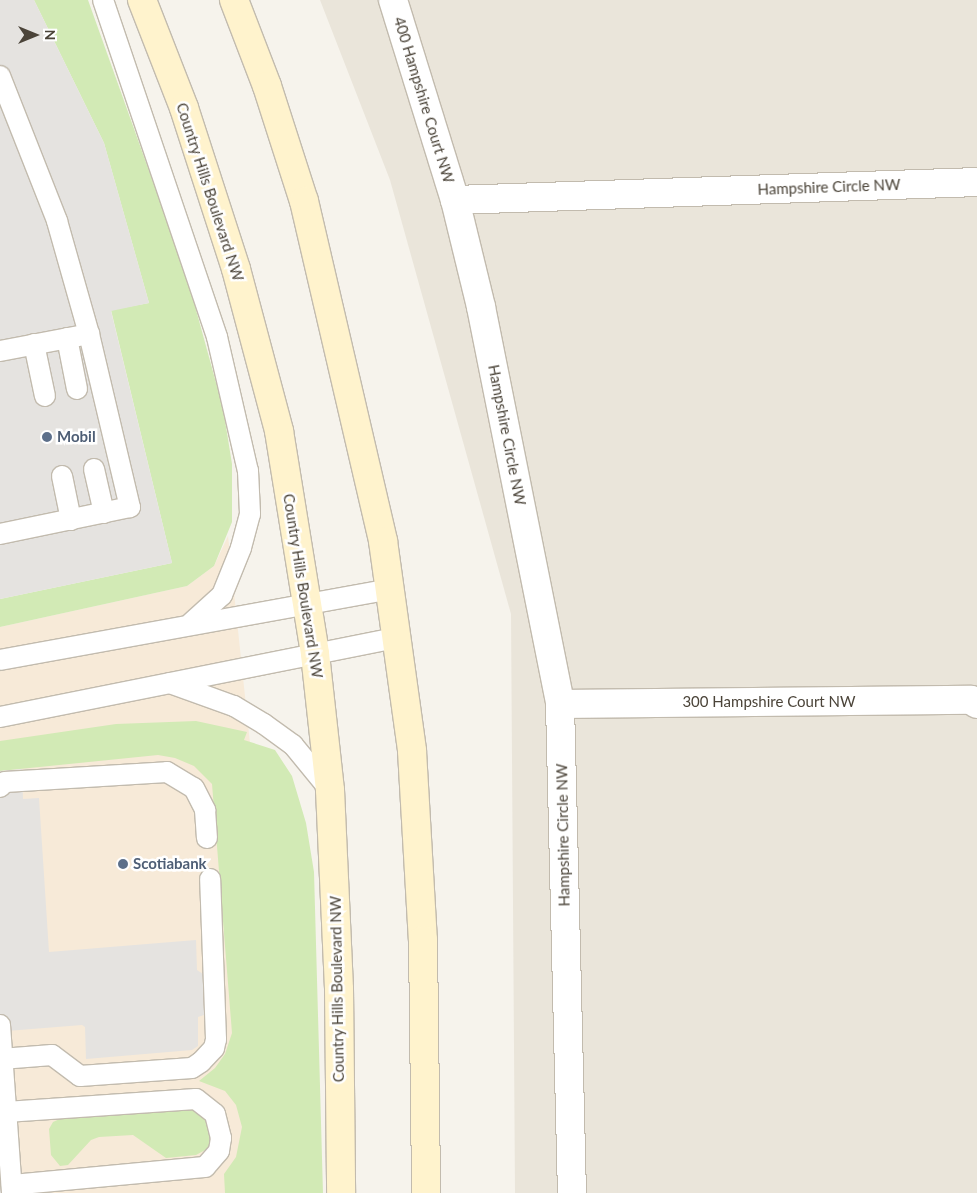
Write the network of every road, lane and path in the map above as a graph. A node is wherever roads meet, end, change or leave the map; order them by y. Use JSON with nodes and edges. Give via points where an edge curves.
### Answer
{"nodes":[{"id":1,"x":103,"y":0,"type":"edge"},
{"id":2,"x":142,"y":0,"type":"edge"},
{"id":3,"x":234,"y":0,"type":"edge"},
{"id":4,"x":393,"y":0,"type":"edge"},
{"id":5,"x":0,"y":76,"type":"edge"},
{"id":6,"x":977,"y":182,"type":"edge"},
{"id":7,"x":455,"y":200,"type":"junction"},
{"id":8,"x":88,"y":334,"type":"junction"},
{"id":9,"x":67,"y":338,"type":"junction"},
{"id":10,"x":34,"y":344,"type":"junction"},
{"id":11,"x":0,"y":351,"type":"edge"},
{"id":12,"x":78,"y":389,"type":"dead end"},
{"id":13,"x":45,"y":396,"type":"dead end"},
{"id":14,"x":94,"y":469,"type":"dead end"},
{"id":15,"x":62,"y":476,"type":"dead end"},
{"id":16,"x":104,"y":513,"type":"junction"},
{"id":17,"x":70,"y":520,"type":"junction"},
{"id":18,"x":0,"y":534,"type":"edge"},
{"id":19,"x":388,"y":589,"type":"junction"},
{"id":20,"x":306,"y":603,"type":"junction"},
{"id":21,"x":191,"y":623,"type":"junction"},
{"id":22,"x":397,"y":638,"type":"junction"},
{"id":23,"x":315,"y":654,"type":"junction"},
{"id":24,"x":0,"y":660,"type":"edge"},
{"id":25,"x":170,"y":683,"type":"junction"},
{"id":26,"x":560,"y":704,"type":"junction"},
{"id":27,"x":977,"y":704,"type":"edge"},
{"id":28,"x":0,"y":717,"type":"edge"},
{"id":29,"x":0,"y":787,"type":"edge"},
{"id":30,"x":330,"y":790,"type":"junction"},
{"id":31,"x":207,"y":838,"type":"dead end"},
{"id":32,"x":210,"y":879,"type":"dead end"},
{"id":33,"x":0,"y":1025,"type":"edge"},
{"id":34,"x":1,"y":1058,"type":"junction"},
{"id":35,"x":6,"y":1112,"type":"junction"},
{"id":36,"x":12,"y":1189,"type":"edge"},
{"id":37,"x":341,"y":1193,"type":"edge"},
{"id":38,"x":426,"y":1193,"type":"edge"},
{"id":39,"x":572,"y":1193,"type":"edge"}],
"edges":[{"from":1,"to":21,"type":"lane","via":[[217,336],[248,471],[250,514],[241,548],[222,595]]},
{"from":2,"to":20,"type":"main road","name":"Country Hills Boulevard NW","via":[[184,108],[236,269],[279,431]]},
{"from":3,"to":19,"type":"main road","via":[[267,86],[304,201],[383,540]]},
{"from":4,"to":7,"type":"street","name":"400 Hampshire Court NW"},
{"from":5,"to":8,"type":"lane","via":[[57,221]]},
{"from":6,"to":7,"type":"street","name":"Hampshire Circle NW"},
{"from":7,"to":26,"type":"street","name":"Hampshire Circle NW","via":[[481,307]]},
{"from":8,"to":9,"type":"lane"},
{"from":8,"to":16,"type":"lane","via":[[130,507]]},
{"from":9,"to":10,"type":"lane"},
{"from":9,"to":12,"type":"lane"},
{"from":10,"to":11,"type":"lane"},
{"from":10,"to":13,"type":"lane"},
{"from":14,"to":16,"type":"lane"},
{"from":15,"to":17,"type":"lane"},
{"from":16,"to":17,"type":"lane"},
{"from":17,"to":18,"type":"lane"},
{"from":19,"to":20,"type":"lane"},
{"from":19,"to":22,"type":"main road"},
{"from":20,"to":21,"type":"lane"},
{"from":20,"to":23,"type":"main road","name":"Country Hills Boulevard NW"},
{"from":21,"to":24,"type":"lane"},
{"from":22,"to":23,"type":"lane"},
{"from":22,"to":38,"type":"main road","via":[[412,752],[423,940]]},
{"from":23,"to":25,"type":"lane"},
{"from":23,"to":30,"type":"main road","name":"Country Hills Boulevard NW"},
{"from":25,"to":28,"type":"lane"},
{"from":25,"to":30,"type":"lane","via":[[234,706],[264,724],[293,745]]},
{"from":26,"to":27,"type":"street","name":"300 Hampshire Court NW","via":[[971,700]]},
{"from":26,"to":39,"type":"street","name":"Hampshire Circle NW"},
{"from":29,"to":31,"type":"lane","via":[[5,782],[167,772],[194,788],[205,810]]},
{"from":30,"to":37,"type":"main road","name":"Country Hills Boulevard NW","via":[[340,989]]},
{"from":32,"to":34,"type":"lane","via":[[216,1039],[214,1048],[200,1062],[192,1068],[80,1076],[52,1055]]},
{"from":33,"to":34,"type":"lane"},
{"from":34,"to":35,"type":"lane"},
{"from":35,"to":36,"type":"lane"},
{"from":35,"to":36,"type":"lane","via":[[196,1099],[215,1114],[221,1138],[219,1151],[205,1167]]}]}
